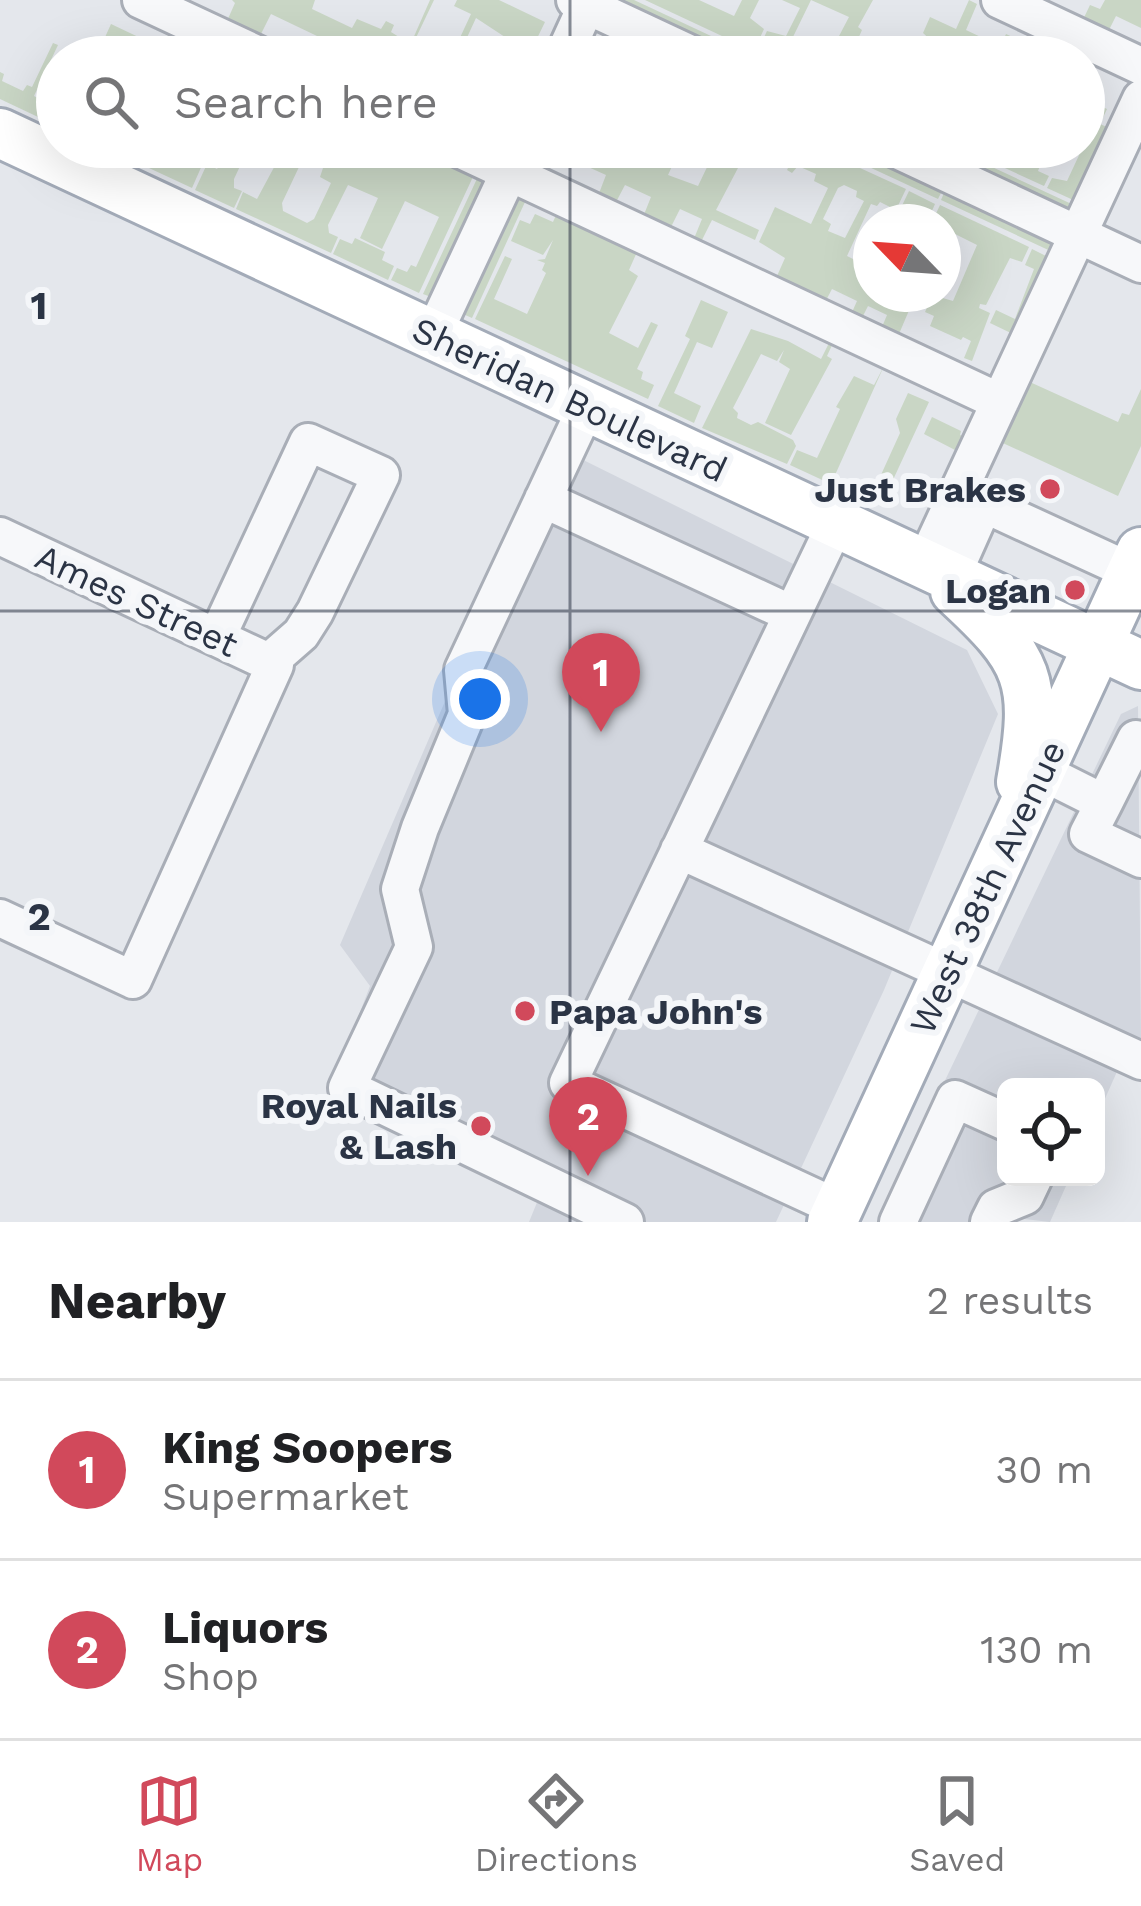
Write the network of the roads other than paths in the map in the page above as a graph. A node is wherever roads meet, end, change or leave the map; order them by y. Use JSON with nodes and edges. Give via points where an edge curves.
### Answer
{"nodes":[{"id":1,"x":141,"y":0,"type":"edge"},
{"id":2,"x":1000,"y":0,"type":"edge"},
{"id":3,"x":584,"y":2,"type":"edge"},
{"id":4,"x":218,"y":36,"type":"edge"},
{"id":5,"x":571,"y":36,"type":"edge"},
{"id":6,"x":654,"y":36,"type":"edge"},
{"id":7,"x":1077,"y":36,"type":"edge"},
{"id":8,"x":1105,"y":49,"type":"edge"},
{"id":9,"x":1141,"y":66,"type":"edge"},
{"id":10,"x":1141,"y":99,"type":"edge"},
{"id":11,"x":0,"y":133,"type":"edge"},
{"id":12,"x":36,"y":150,"type":"edge"},
{"id":13,"x":75,"y":168,"type":"edge"},
{"id":14,"x":511,"y":168,"type":"edge"},
{"id":15,"x":531,"y":168,"type":"edge"},
{"id":16,"x":936,"y":168,"type":"edge"},
{"id":17,"x":1078,"y":234,"type":"junction"},
{"id":18,"x":1141,"y":263,"type":"edge"},
{"id":19,"x":433,"y":335,"type":"junction"},
{"id":20,"x":1000,"y":402,"type":"junction"},
{"id":21,"x":586,"y":408,"type":"junction"},
{"id":22,"x":543,"y":499,"type":"junction"},
{"id":23,"x":836,"y":523,"type":"junction"},
{"id":24,"x":0,"y":536,"type":"edge"},
{"id":25,"x":1136,"y":562,"type":"edge"},
{"id":26,"x":938,"y":570,"type":"junction"},
{"id":27,"x":792,"y":614,"type":"junction"},
{"id":28,"x":217,"y":638,"type":"junction"},
{"id":29,"x":1120,"y":655,"type":"edge"},
{"id":30,"x":272,"y":663,"type":"junction"},
{"id":31,"x":1141,"y":741,"type":"edge"},
{"id":32,"x":1040,"y":771,"type":"junction"},
{"id":33,"x":1104,"y":803,"type":"junction"},
{"id":34,"x":1012,"y":834,"type":"junction"},
{"id":35,"x":680,"y":850,"type":"junction"},
{"id":36,"x":1141,"y":860,"type":"edge"},
{"id":37,"x":0,"y":918,"type":"edge"},
{"id":38,"x":947,"y":975,"type":"junction"},
{"id":39,"x":907,"y":1060,"type":"junction"},
{"id":40,"x":1141,"y":1061,"type":"edge"},
{"id":41,"x":955,"y":1099,"type":"junction"},
{"id":42,"x":997,"y":1118,"type":"edge"},
{"id":43,"x":1030,"y":1186,"type":"edge"},
{"id":44,"x":835,"y":1215,"type":"edge"},
{"id":45,"x":625,"y":1222,"type":"edge"},
{"id":46,"x":898,"y":1222,"type":"edge"},
{"id":47,"x":989,"y":1222,"type":"edge"}],
"edges":[{"from":1,"to":4,"type":"street"},
{"from":2,"to":7,"type":"street"},
{"from":3,"to":5,"type":"street"},
{"from":3,"to":6,"type":"street"},
{"from":8,"to":9,"type":"street"},
{"from":10,"to":17,"type":"street"},
{"from":11,"to":12,"type":"main road","name":"Sheridan Boulevard"},
{"from":13,"to":19,"type":"main road","name":"Sheridan Boulevard"},
{"from":14,"to":19,"type":"street"},
{"from":15,"to":20,"type":"street"},
{"from":16,"to":17,"type":"street"},
{"from":17,"to":18,"type":"street"},
{"from":17,"to":20,"type":"street"},
{"from":19,"to":21,"type":"main road","name":"Sheridan Boulevard"},
{"from":20,"to":26,"type":"street"},
{"from":21,"to":22,"type":"street"},
{"from":21,"to":23,"type":"main road","name":"Sheridan Boulevard"},
{"from":22,"to":27,"type":"street"},
{"from":22,"to":45,"type":"street","via":[[463,670],[467,714],[400,889],[415,947],[347,1088]]},
{"from":23,"to":26,"type":"main road","name":"Sheridan Boulevard"},
{"from":23,"to":27,"type":"street"},
{"from":24,"to":28,"type":"street","name":"Ames Street"},
{"from":25,"to":26,"type":"street","via":[[984,504]]},
{"from":25,"to":29,"type":"main road","name":"West 38th Avenue"},
{"from":26,"to":29,"type":"main road","name":"Sheridan Boulevard"},
{"from":26,"to":34,"type":"main road","via":[[1024,671],[1028,743]]},
{"from":27,"to":35,"type":"street"},
{"from":28,"to":30,"type":"street","name":"Ames Street"},
{"from":28,"to":30,"type":"street","via":[[308,442],[381,475],[315,612]]},
{"from":29,"to":32,"type":"main road","name":"West 38th Avenue"},
{"from":30,"to":37,"type":"street","via":[[133,980]]},
{"from":31,"to":33,"type":"street"},
{"from":32,"to":33,"type":"street"},
{"from":32,"to":34,"type":"main road","name":"West 38th Avenue"},
{"from":33,"to":36,"type":"street","via":[[1088,834]]},
{"from":34,"to":38,"type":"main road","name":"West 38th Avenue"},
{"from":35,"to":38,"type":"street"},
{"from":35,"to":44,"type":"street","via":[[568,1083]]},
{"from":38,"to":39,"type":"main road","name":"West 38th Avenue"},
{"from":38,"to":40,"type":"street"},
{"from":39,"to":41,"type":"street"},
{"from":39,"to":44,"type":"main road","name":"West 38th Avenue"},
{"from":41,"to":42,"type":"street"},
{"from":41,"to":46,"type":"street"},
{"from":43,"to":47,"type":"street"}]}
